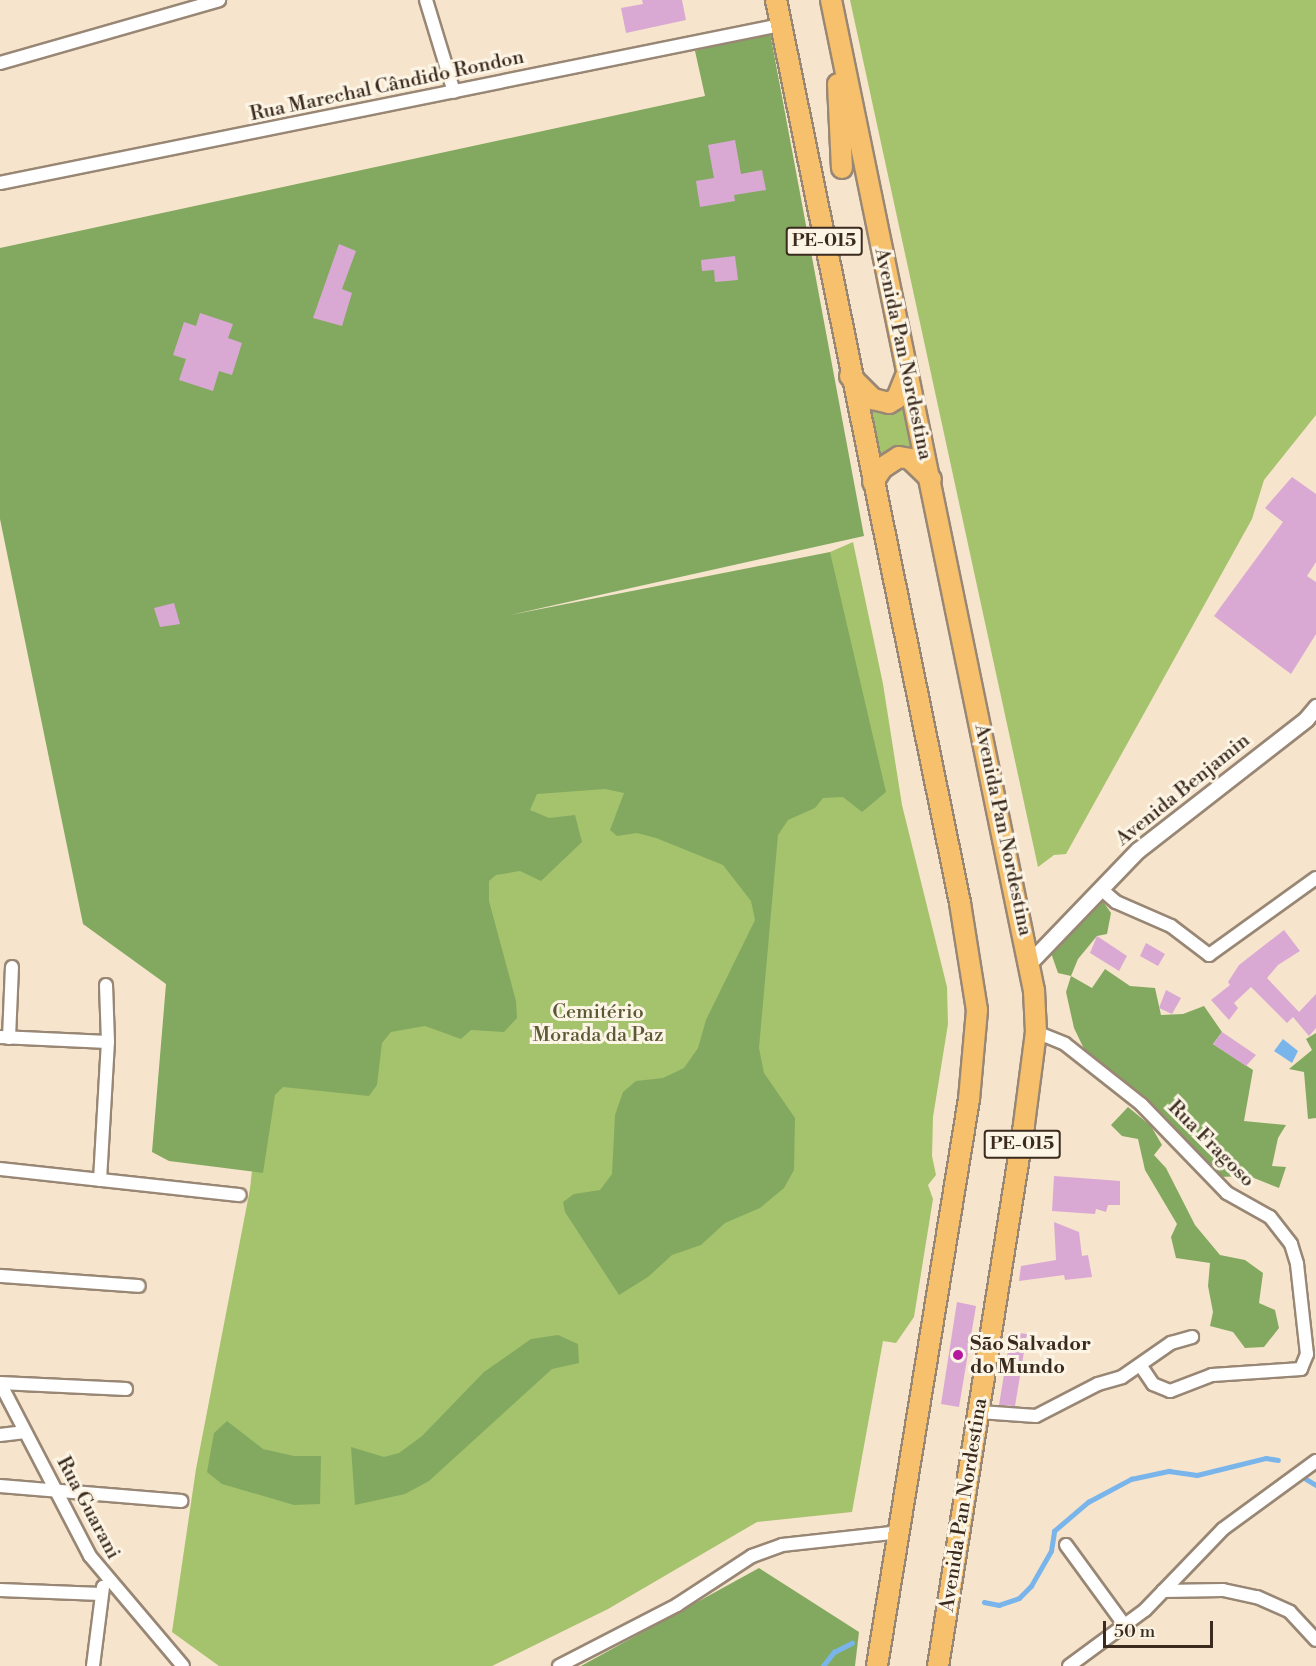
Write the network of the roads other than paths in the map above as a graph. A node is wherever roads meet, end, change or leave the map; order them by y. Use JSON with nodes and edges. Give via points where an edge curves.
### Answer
{"nodes":[{"id":1,"x":219,"y":0,"type":"edge"},
{"id":2,"x":426,"y":0,"type":"edge"},
{"id":3,"x":776,"y":0,"type":"edge"},
{"id":4,"x":831,"y":0,"type":"edge"},
{"id":5,"x":781,"y":25,"type":"junction"},
{"id":6,"x":836,"y":27,"type":"junction"},
{"id":7,"x":0,"y":63,"type":"edge"},
{"id":8,"x":454,"y":92,"type":"junction"},
{"id":9,"x":842,"y":168,"type":"dead end"},
{"id":10,"x":0,"y":183,"type":"edge"},
{"id":11,"x":850,"y":376,"type":"junction"},
{"id":12,"x":906,"y":376,"type":"junction"},
{"id":13,"x":931,"y":479,"type":"junction"},
{"id":14,"x":873,"y":482,"type":"junction"},
{"id":15,"x":1313,"y":717,"type":"edge"},
{"id":16,"x":1316,"y":878,"type":"edge"},
{"id":17,"x":1101,"y":889,"type":"junction"},
{"id":18,"x":1031,"y":961,"type":"junction"},
{"id":19,"x":12,"y":967,"type":"dead end"},
{"id":20,"x":106,"y":985,"type":"dead end"},
{"id":21,"x":1036,"y":1032,"type":"junction"},
{"id":22,"x":4,"y":1037,"type":"edge"},
{"id":23,"x":108,"y":1042,"type":"junction"},
{"id":24,"x":0,"y":1169,"type":"edge"},
{"id":25,"x":99,"y":1180,"type":"junction"},
{"id":26,"x":240,"y":1195,"type":"dead end"},
{"id":27,"x":0,"y":1276,"type":"edge"},
{"id":28,"x":139,"y":1286,"type":"dead end"},
{"id":29,"x":1192,"y":1337,"type":"dead end"},
{"id":30,"x":1140,"y":1365,"type":"junction"},
{"id":31,"x":0,"y":1383,"type":"edge"},
{"id":32,"x":126,"y":1389,"type":"dead end"},
{"id":33,"x":980,"y":1412,"type":"junction"},
{"id":34,"x":23,"y":1432,"type":"junction"},
{"id":35,"x":0,"y":1435,"type":"edge"},
{"id":36,"x":1316,"y":1461,"type":"edge"},
{"id":37,"x":0,"y":1486,"type":"edge"},
{"id":38,"x":56,"y":1491,"type":"junction"},
{"id":39,"x":182,"y":1501,"type":"dead end"},
{"id":40,"x":900,"y":1532,"type":"junction"},
{"id":41,"x":1065,"y":1545,"type":"dead end"},
{"id":42,"x":105,"y":1578,"type":"junction"},
{"id":43,"x":0,"y":1590,"type":"edge"},
{"id":44,"x":1163,"y":1591,"type":"junction"},
{"id":45,"x":101,"y":1594,"type":"junction"},
{"id":46,"x":1125,"y":1626,"type":"junction"},
{"id":47,"x":1316,"y":1640,"type":"edge"},
{"id":48,"x":93,"y":1666,"type":"edge"},
{"id":49,"x":183,"y":1666,"type":"edge"},
{"id":50,"x":559,"y":1666,"type":"edge"},
{"id":51,"x":877,"y":1666,"type":"edge"},
{"id":52,"x":938,"y":1666,"type":"edge"},
{"id":53,"x":1069,"y":1666,"type":"edge"}],
"edges":[{"from":1,"to":7,"type":"street"},
{"from":2,"to":8,"type":"street"},
{"from":3,"to":5,"type":"highway","number":"PE-015"},
{"from":4,"to":6,"type":"highway","name":"Avenida Pan Nordestina","number":"PE-015"},
{"from":5,"to":8,"type":"street","name":"Rua Marechal Cândido Rondon"},
{"from":5,"to":11,"type":"highway","number":"PE-015"},
{"from":6,"to":9,"type":"highway"},
{"from":6,"to":12,"type":"highway","name":"Avenida Pan Nordestina","number":"PE-015"},
{"from":8,"to":10,"type":"street","name":"Rua Marechal Cândido Rondon"},
{"from":11,"to":12,"type":"highway","via":[[873,399],[888,403],[897,398]]},
{"from":11,"to":14,"type":"highway","number":"PE-015"},
{"from":12,"to":13,"type":"highway","name":"Avenida Pan Nordestina","number":"PE-015"},
{"from":13,"to":14,"type":"highway","via":[[910,459],[899,457],[883,467]]},
{"from":13,"to":18,"type":"highway","name":"Avenida Pan Nordestina","number":"PE-015"},
{"from":14,"to":40,"type":"highway","number":"PE-015","via":[[960,903],[977,1010],[969,1099]]},
{"from":15,"to":17,"type":"street","name":"Avenida Benjamin","via":[[1170,822]]},
{"from":16,"to":17,"type":"street","via":[[1209,955],[1171,926],[1116,902]]},
{"from":17,"to":18,"type":"street","name":"Avenida Benjamin"},
{"from":18,"to":21,"type":"highway","name":"Avenida Pan Nordestina","number":"PE-015"},
{"from":19,"to":22,"type":"street"},
{"from":20,"to":23,"type":"street"},
{"from":21,"to":30,"type":"street","name":"Rua Fragoso","via":[[1081,1055],[1163,1123],[1227,1193],[1270,1217],[1285,1232],[1297,1264],[1307,1354],[1301,1369],[1212,1375],[1170,1391],[1153,1384]]},
{"from":21,"to":33,"type":"highway","name":"Avenida Pan Nordestina","number":"PE-015"},
{"from":22,"to":23,"type":"street"},
{"from":23,"to":25,"type":"street"},
{"from":24,"to":25,"type":"street"},
{"from":25,"to":26,"type":"street"},
{"from":27,"to":28,"type":"street"},
{"from":29,"to":30,"type":"street","via":[[1171,1343]]},
{"from":30,"to":33,"type":"street","via":[[1036,1416]]},
{"from":31,"to":32,"type":"street"},
{"from":31,"to":34,"type":"street","name":"Rua Guarani"},
{"from":33,"to":52,"type":"highway","name":"Avenida Pan Nordestina","number":"PE-015"},
{"from":34,"to":35,"type":"street"},
{"from":34,"to":38,"type":"street","name":"Rua Guarani"},
{"from":36,"to":44,"type":"street","via":[[1223,1529]]},
{"from":37,"to":38,"type":"street"},
{"from":38,"to":39,"type":"street"},
{"from":38,"to":42,"type":"street","name":"Rua Guarani","via":[[74,1530]]},
{"from":40,"to":50,"type":"street","via":[[792,1544],[752,1556],[677,1605]]},
{"from":40,"to":51,"type":"highway","number":"PE-015"},
{"from":41,"to":46,"type":"street"},
{"from":42,"to":45,"type":"street"},
{"from":42,"to":49,"type":"street","name":"Rua Guarani"},
{"from":43,"to":45,"type":"street"},
{"from":44,"to":46,"type":"street"},
{"from":44,"to":47,"type":"street","via":[[1223,1590],[1257,1597],[1290,1612]]},
{"from":45,"to":48,"type":"street"},
{"from":46,"to":53,"type":"street"}]}
